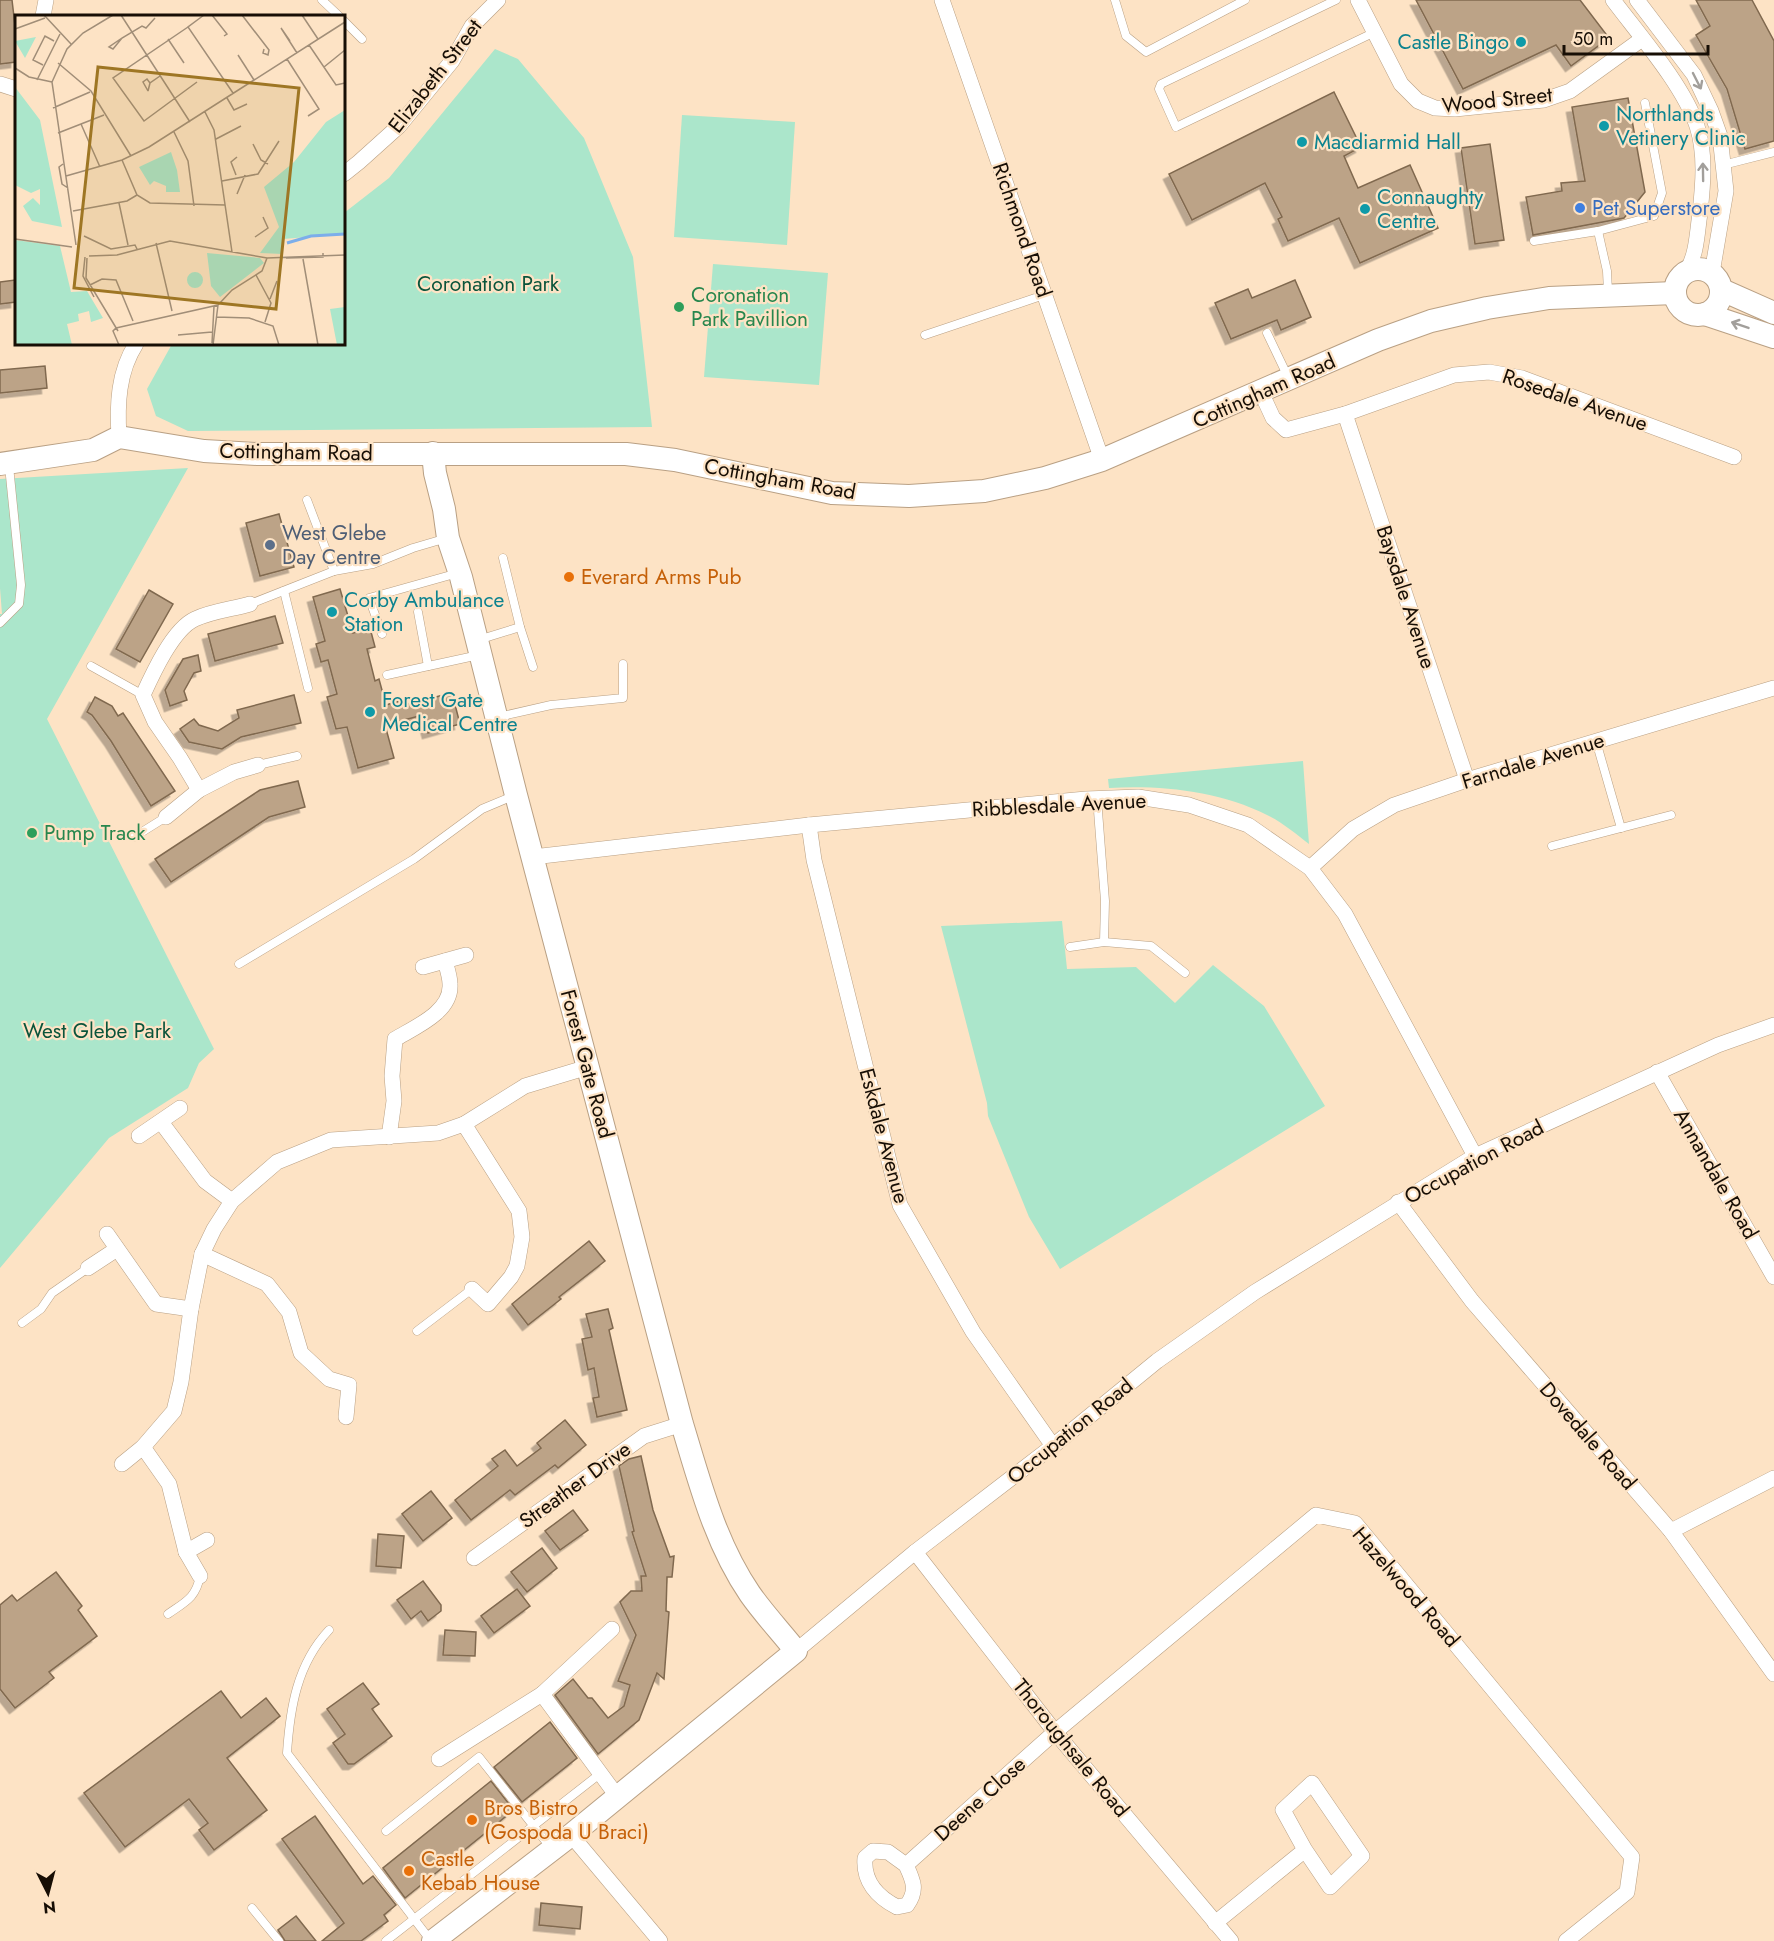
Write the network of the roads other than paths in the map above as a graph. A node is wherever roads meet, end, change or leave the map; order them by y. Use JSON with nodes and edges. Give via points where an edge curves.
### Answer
{"nodes":[{"id":1,"x":46,"y":0,"type":"edge"},
{"id":2,"x":322,"y":0,"type":"edge"},
{"id":3,"x":498,"y":0,"type":"edge"},
{"id":4,"x":942,"y":0,"type":"edge"},
{"id":5,"x":1115,"y":0,"type":"edge"},
{"id":6,"x":1245,"y":0,"type":"edge"},
{"id":7,"x":1336,"y":0,"type":"edge"},
{"id":8,"x":1358,"y":0,"type":"edge"},
{"id":9,"x":1613,"y":0,"type":"edge"},
{"id":10,"x":1637,"y":0,"type":"edge"},
{"id":11,"x":43,"y":15,"type":"edge"},
{"id":12,"x":338,"y":15,"type":"edge"},
{"id":13,"x":345,"y":22,"type":"edge"},
{"id":14,"x":1375,"y":32,"type":"junction"},
{"id":15,"x":362,"y":39,"type":"dead end"},
{"id":16,"x":1642,"y":39,"type":"junction"},
{"id":17,"x":0,"y":84,"type":"edge"},
{"id":18,"x":15,"y":88,"type":"edge"},
{"id":19,"x":1645,"y":103,"type":"dead end"},
{"id":20,"x":1774,"y":152,"type":"edge"},
{"id":21,"x":1723,"y":165,"type":"junction"},
{"id":22,"x":345,"y":173,"type":"edge"},
{"id":23,"x":1598,"y":231,"type":"junction"},
{"id":24,"x":1534,"y":241,"type":"dead end"},
{"id":25,"x":1688,"y":271,"type":"junction"},
{"id":26,"x":1717,"y":281,"type":"junction"},
{"id":27,"x":1675,"y":293,"type":"junction"},
{"id":28,"x":1044,"y":295,"type":"junction"},
{"id":29,"x":1609,"y":297,"type":"junction"},
{"id":30,"x":1774,"y":313,"type":"edge"},
{"id":31,"x":1705,"y":314,"type":"junction"},
{"id":32,"x":1267,"y":333,"type":"dead end"},
{"id":33,"x":925,"y":335,"type":"dead end"},
{"id":34,"x":1774,"y":337,"type":"edge"},
{"id":35,"x":136,"y":345,"type":"edge"},
{"id":36,"x":1289,"y":378,"type":"junction"},
{"id":37,"x":1261,"y":392,"type":"junction"},
{"id":38,"x":1345,"y":414,"type":"junction"},
{"id":39,"x":119,"y":437,"type":"junction"},
{"id":40,"x":434,"y":453,"type":"junction"},
{"id":41,"x":1734,"y":457,"type":"dead end"},
{"id":42,"x":1102,"y":460,"type":"junction"},
{"id":43,"x":4,"y":463,"type":"edge"},
{"id":44,"x":307,"y":500,"type":"dead end"},
{"id":45,"x":448,"y":538,"type":"junction"},
{"id":46,"x":503,"y":558,"type":"dead end"},
{"id":47,"x":334,"y":571,"type":"junction"},
{"id":48,"x":459,"y":573,"type":"junction"},
{"id":49,"x":284,"y":591,"type":"junction"},
{"id":50,"x":250,"y":604,"type":"joint"},
{"id":51,"x":418,"y":612,"type":"dead end"},
{"id":52,"x":0,"y":623,"type":"edge"},
{"id":53,"x":520,"y":627,"type":"junction"},
{"id":54,"x":382,"y":634,"type":"dead end"},
{"id":55,"x":479,"y":648,"type":"junction"},
{"id":56,"x":623,"y":664,"type":"dead end"},
{"id":57,"x":91,"y":666,"type":"dead end"},
{"id":58,"x":428,"y":666,"type":"junction"},
{"id":59,"x":533,"y":667,"type":"dead end"},
{"id":60,"x":387,"y":675,"type":"dead end"},
{"id":61,"x":308,"y":688,"type":"dead end"},
{"id":62,"x":1774,"y":688,"type":"edge"},
{"id":63,"x":143,"y":695,"type":"junction"},
{"id":64,"x":496,"y":718,"type":"junction"},
{"id":65,"x":1596,"y":741,"type":"junction"},
{"id":66,"x":297,"y":756,"type":"dead end"},
{"id":67,"x":258,"y":765,"type":"joint"},
{"id":68,"x":1467,"y":780,"type":"junction"},
{"id":69,"x":199,"y":790,"type":"junction"},
{"id":70,"x":516,"y":795,"type":"junction"},
{"id":71,"x":1097,"y":798,"type":"junction"},
{"id":72,"x":1671,"y":815,"type":"dead end"},
{"id":73,"x":166,"y":817,"type":"joint"},
{"id":74,"x":809,"y":825,"type":"junction"},
{"id":75,"x":1621,"y":828,"type":"junction"},
{"id":76,"x":134,"y":837,"type":"dead end"},
{"id":77,"x":1552,"y":846,"type":"dead end"},
{"id":78,"x":533,"y":857,"type":"junction"},
{"id":79,"x":1310,"y":868,"type":"junction"},
{"id":80,"x":1104,"y":942,"type":"junction"},
{"id":81,"x":1070,"y":947,"type":"dead end"},
{"id":82,"x":466,"y":955,"type":"dead end"},
{"id":83,"x":445,"y":961,"type":"junction"},
{"id":84,"x":239,"y":964,"type":"dead end"},
{"id":85,"x":423,"y":967,"type":"dead end"},
{"id":86,"x":1185,"y":973,"type":"dead end"},
{"id":87,"x":1774,"y":1025,"type":"edge"},
{"id":88,"x":588,"y":1067,"type":"junction"},
{"id":89,"x":1657,"y":1072,"type":"junction"},
{"id":90,"x":180,"y":1108,"type":"dead end"},
{"id":91,"x":161,"y":1122,"type":"junction"},
{"id":92,"x":464,"y":1125,"type":"junction"},
{"id":93,"x":139,"y":1136,"type":"dead end"},
{"id":94,"x":389,"y":1137,"type":"junction"},
{"id":95,"x":1474,"y":1156,"type":"junction"},
{"id":96,"x":232,"y":1201,"type":"junction"},
{"id":97,"x":1398,"y":1202,"type":"junction"},
{"id":98,"x":107,"y":1234,"type":"dead end"},
{"id":99,"x":117,"y":1249,"type":"junction"},
{"id":100,"x":202,"y":1254,"type":"junction"},
{"id":101,"x":88,"y":1268,"type":"joint"},
{"id":102,"x":1774,"y":1276,"type":"edge"},
{"id":103,"x":472,"y":1288,"type":"joint"},
{"id":104,"x":190,"y":1309,"type":"junction"},
{"id":105,"x":22,"y":1323,"type":"dead end"},
{"id":106,"x":417,"y":1331,"type":"dead end"},
{"id":107,"x":346,"y":1417,"type":"dead end"},
{"id":108,"x":682,"y":1424,"type":"junction"},
{"id":109,"x":1053,"y":1446,"type":"junction"},
{"id":110,"x":143,"y":1447,"type":"junction"},
{"id":111,"x":122,"y":1464,"type":"dead end"},
{"id":112,"x":1774,"y":1478,"type":"edge"},
{"id":113,"x":1671,"y":1531,"type":"junction"},
{"id":114,"x":207,"y":1540,"type":"dead end"},
{"id":115,"x":186,"y":1552,"type":"junction"},
{"id":116,"x":915,"y":1552,"type":"junction"},
{"id":117,"x":474,"y":1558,"type":"dead end"},
{"id":118,"x":200,"y":1576,"type":"joint"},
{"id":119,"x":168,"y":1614,"type":"dead end"},
{"id":120,"x":612,"y":1629,"type":"dead end"},
{"id":121,"x":329,"y":1630,"type":"dead end"},
{"id":122,"x":796,"y":1651,"type":"junction"},
{"id":123,"x":1774,"y":1674,"type":"edge"},
{"id":124,"x":542,"y":1694,"type":"junction"},
{"id":125,"x":1055,"y":1732,"type":"junction"},
{"id":126,"x":439,"y":1759,"type":"dead end"},
{"id":127,"x":601,"y":1773,"type":"junction"},
{"id":128,"x":617,"y":1796,"type":"junction"},
{"id":129,"x":533,"y":1825,"type":"junction"},
{"id":130,"x":386,"y":1831,"type":"dead end"},
{"id":131,"x":571,"y":1835,"type":"junction"},
{"id":132,"x":552,"y":1850,"type":"junction"},
{"id":133,"x":1305,"y":1850,"type":"junction"},
{"id":134,"x":906,"y":1865,"type":"dead end"},
{"id":135,"x":252,"y":1908,"type":"dead end"},
{"id":136,"x":415,"y":1920,"type":"junction"},
{"id":137,"x":1215,"y":1923,"type":"junction"},
{"id":138,"x":279,"y":1941,"type":"edge"},
{"id":139,"x":386,"y":1941,"type":"edge"},
{"id":140,"x":432,"y":1941,"type":"edge"},
{"id":141,"x":660,"y":1941,"type":"edge"},
{"id":142,"x":1231,"y":1941,"type":"edge"},
{"id":143,"x":1566,"y":1941,"type":"edge"}],
"edges":[{"from":1,"to":11,"type":"street"},
{"from":2,"to":12,"type":"lane"},
{"from":3,"to":22,"type":"street","name":"Elizabeth Street","via":[[472,26],[452,62],[399,126]]},
{"from":4,"to":28,"type":"street","name":"Richmond Road"},
{"from":5,"to":6,"type":"lane","via":[[1126,36],[1146,52]]},
{"from":7,"to":14,"type":"lane","via":[[1161,84],[1159,89],[1176,127]]},
{"from":8,"to":14,"type":"street","name":"Wood Street"},
{"from":9,"to":16,"type":"street"},
{"from":10,"to":21,"type":"street","one_way":true,"via":[[1694,75],[1720,135]]},
{"from":13,"to":15,"type":"lane"},
{"from":14,"to":16,"type":"street","name":"Wood Street","via":[[1401,84],[1418,101],[1435,108],[1455,109],[1544,100],[1570,92]]},
{"from":25,"to":16,"type":"street","one_way":true,"via":[[1695,258],[1703,184],[1697,127],[1681,94]]},
{"from":17,"to":18,"type":"street"},
{"from":19,"to":23,"type":"lane","via":[[1662,193],[1654,216]]},
{"from":20,"to":21,"type":"lane"},
{"from":21,"to":26,"type":"street","via":[[1726,191]]},
{"from":23,"to":24,"type":"lane"},
{"from":23,"to":29,"type":"lane"},
{"from":25,"to":26,"type":"street","via":[[1704,269]]},
{"from":25,"to":27,"type":"street","via":[[1680,276]]},
{"from":26,"to":30,"type":"street"},
{"from":26,"to":31,"type":"street","via":[[1718,305]]},
{"from":27,"to":29,"type":"street","name":"Cottingham Road"},
{"from":27,"to":31,"type":"street","via":[[1685,311]]},
{"from":28,"to":33,"type":"lane"},
{"from":28,"to":42,"type":"street","name":"Richmond Road"},
{"from":29,"to":36,"type":"street","name":"Cottingham Road","via":[[1549,298],[1431,321]]},
{"from":34,"to":31,"type":"street","one_way":true},
{"from":32,"to":36,"type":"lane"},
{"from":35,"to":39,"type":"street","via":[[121,381],[117,405]]},
{"from":36,"to":37,"type":"street","name":"Cottingham Road"},
{"from":37,"to":38,"type":"street","name":"Rosedale Avenue","via":[[1273,418],[1286,430]]},
{"from":37,"to":42,"type":"street","name":"Cottingham Road"},
{"from":38,"to":41,"type":"street","name":"Rosedale Avenue","via":[[1454,375],[1489,372],[1522,378]]},
{"from":38,"to":68,"type":"street","name":"Baysdale Avenue"},
{"from":39,"to":40,"type":"street","name":"Cottingham Road","via":[[204,451],[257,454]]},
{"from":39,"to":43,"type":"street","via":[[93,450]]},
{"from":40,"to":42,"type":"street","name":"Cottingham Road","via":[[626,454],[675,460],[831,492],[909,496],[984,491]]},
{"from":40,"to":45,"type":"street","name":"Forest Gate Road"},
{"from":43,"to":52,"type":"lane","via":[[21,585],[20,604]]},
{"from":44,"to":47,"type":"lane"},
{"from":45,"to":47,"type":"lane","via":[[373,564]]},
{"from":45,"to":48,"type":"street","name":"Forest Gate Road"},
{"from":46,"to":53,"type":"lane"},
{"from":47,"to":49,"type":"lane"},
{"from":48,"to":54,"type":"lane","via":[[369,598]]},
{"from":48,"to":55,"type":"street","name":"Forest Gate Road"},
{"from":49,"to":50,"type":"lane"},
{"from":49,"to":61,"type":"lane"},
{"from":50,"to":63,"type":"street","via":[[194,619],[177,635]]},
{"from":51,"to":58,"type":"lane"},
{"from":53,"to":55,"type":"lane"},
{"from":53,"to":59,"type":"lane"},
{"from":55,"to":58,"type":"lane"},
{"from":55,"to":64,"type":"street","name":"Forest Gate Road"},
{"from":56,"to":64,"type":"lane","via":[[623,698],[550,705]]},
{"from":57,"to":63,"type":"lane"},
{"from":58,"to":60,"type":"lane"},
{"from":62,"to":65,"type":"street","name":"Farndale Avenue"},
{"from":63,"to":69,"type":"street","via":[[156,724]]},
{"from":64,"to":70,"type":"street","name":"Forest Gate Road"},
{"from":65,"to":68,"type":"street","name":"Farndale Avenue"},
{"from":65,"to":75,"type":"lane"},
{"from":66,"to":67,"type":"lane"},
{"from":67,"to":69,"type":"street"},
{"from":68,"to":79,"type":"street","name":"Farndale Avenue","via":[[1394,805],[1353,829]]},
{"from":69,"to":73,"type":"street"},
{"from":70,"to":78,"type":"street","name":"Forest Gate Road"},
{"from":70,"to":84,"type":"lane","via":[[482,809],[414,859]]},
{"from":71,"to":74,"type":"street","name":"Ribblesdale Avenue"},
{"from":71,"to":79,"type":"street","name":"Ribblesdale Avenue","via":[[1145,798],[1189,805],[1248,825]]},
{"from":71,"to":80,"type":"lane"},
{"from":72,"to":75,"type":"lane"},
{"from":73,"to":76,"type":"lane"},
{"from":74,"to":78,"type":"street","name":"Ribblesdale Avenue"},
{"from":74,"to":109,"type":"street","name":"Eskdale Avenue","via":[[814,860],[900,1205],[973,1332]]},
{"from":75,"to":77,"type":"lane"},
{"from":78,"to":88,"type":"street","name":"Forest Gate Road"},
{"from":79,"to":95,"type":"street","name":"Ribblesdale Avenue","via":[[1345,914]]},
{"from":80,"to":81,"type":"lane"},
{"from":80,"to":86,"type":"lane","via":[[1151,945]]},
{"from":82,"to":83,"type":"street"},
{"from":83,"to":85,"type":"street"},
{"from":83,"to":94,"type":"street","via":[[451,986],[446,1003],[429,1019],[395,1038]]},
{"from":87,"to":89,"type":"street","name":"Occupation Road"},
{"from":88,"to":92,"type":"street","via":[[525,1086]]},
{"from":88,"to":108,"type":"street","name":"Forest Gate Road"},
{"from":89,"to":95,"type":"street","name":"Occupation Road"},
{"from":89,"to":102,"type":"street","name":"Annandale Road"},
{"from":90,"to":91,"type":"street"},
{"from":91,"to":93,"type":"street"},
{"from":91,"to":96,"type":"street","via":[[205,1181]]},
{"from":92,"to":94,"type":"street","via":[[438,1133]]},
{"from":92,"to":103,"type":"street","via":[[519,1211],[522,1237],[517,1266],[488,1304]]},
{"from":94,"to":96,"type":"street","via":[[331,1140],[277,1162]]},
{"from":95,"to":97,"type":"street","name":"Occupation Road"},
{"from":96,"to":100,"type":"street"},
{"from":97,"to":109,"type":"street","name":"Occupation Road","via":[[1255,1292],[1157,1361]]},
{"from":97,"to":113,"type":"street","name":"Dovedale Road","via":[[1472,1301]]},
{"from":98,"to":99,"type":"street"},
{"from":99,"to":101,"type":"street"},
{"from":99,"to":104,"type":"street","via":[[156,1304]]},
{"from":100,"to":104,"type":"street"},
{"from":100,"to":107,"type":"street","via":[[267,1284],[289,1312],[301,1353],[329,1379],[349,1385]]},
{"from":101,"to":105,"type":"lane","via":[[52,1293],[41,1309]]},
{"from":103,"to":106,"type":"lane"},
{"from":104,"to":110,"type":"street","via":[[174,1411]]},
{"from":108,"to":117,"type":"street","name":"Streather Drive","via":[[644,1436]]},
{"from":108,"to":122,"type":"street","name":"Forest Gate Road","via":[[706,1505],[727,1554],[750,1594]]},
{"from":109,"to":116,"type":"street","name":"Occupation Road"},
{"from":110,"to":111,"type":"street"},
{"from":110,"to":115,"type":"street","via":[[169,1484]]},
{"from":112,"to":113,"type":"street"},
{"from":113,"to":123,"type":"street","name":"Dovedale Road"},
{"from":114,"to":115,"type":"street"},
{"from":115,"to":118,"type":"street"},
{"from":116,"to":122,"type":"street","name":"Occupation Road"},
{"from":116,"to":125,"type":"street","name":"Thoroughsale Road"},
{"from":118,"to":119,"type":"lane","via":[[194,1595]]},
{"from":120,"to":124,"type":"street"},
{"from":121,"to":136,"type":"lane","via":[[303,1667],[294,1696],[287,1754]]},
{"from":122,"to":128,"type":"street","name":"Occupation Road"},
{"from":124,"to":126,"type":"street"},
{"from":124,"to":127,"type":"street"},
{"from":125,"to":134,"type":"street","name":"Deene Close"},
{"from":125,"to":137,"type":"street","name":"Thoroughsale Road"},
{"from":125,"to":143,"type":"street","name":"Hazelwood Road","via":[[1316,1515],[1355,1523],[1632,1857],[1627,1892]]},
{"from":127,"to":128,"type":"street"},
{"from":127,"to":129,"type":"lane"},
{"from":128,"to":131,"type":"street","name":"Occupation Road"},
{"from":129,"to":130,"type":"lane","via":[[479,1757]]},
{"from":129,"to":132,"type":"lane"},
{"from":129,"to":136,"type":"lane"},
{"from":131,"to":132,"type":"street","name":"Occupation Road"},
{"from":131,"to":141,"type":"street"},
{"from":132,"to":140,"type":"street","name":"Occupation Road"},
{"from":133,"to":133,"type":"street","via":[[1330,1887],[1362,1856],[1312,1783],[1283,1810]]},
{"from":133,"to":137,"type":"street"},
{"from":135,"to":138,"type":"lane"},
{"from":136,"to":139,"type":"lane"},
{"from":136,"to":140,"type":"lane"},
{"from":137,"to":142,"type":"street","name":"Thoroughsale Road"}]}
